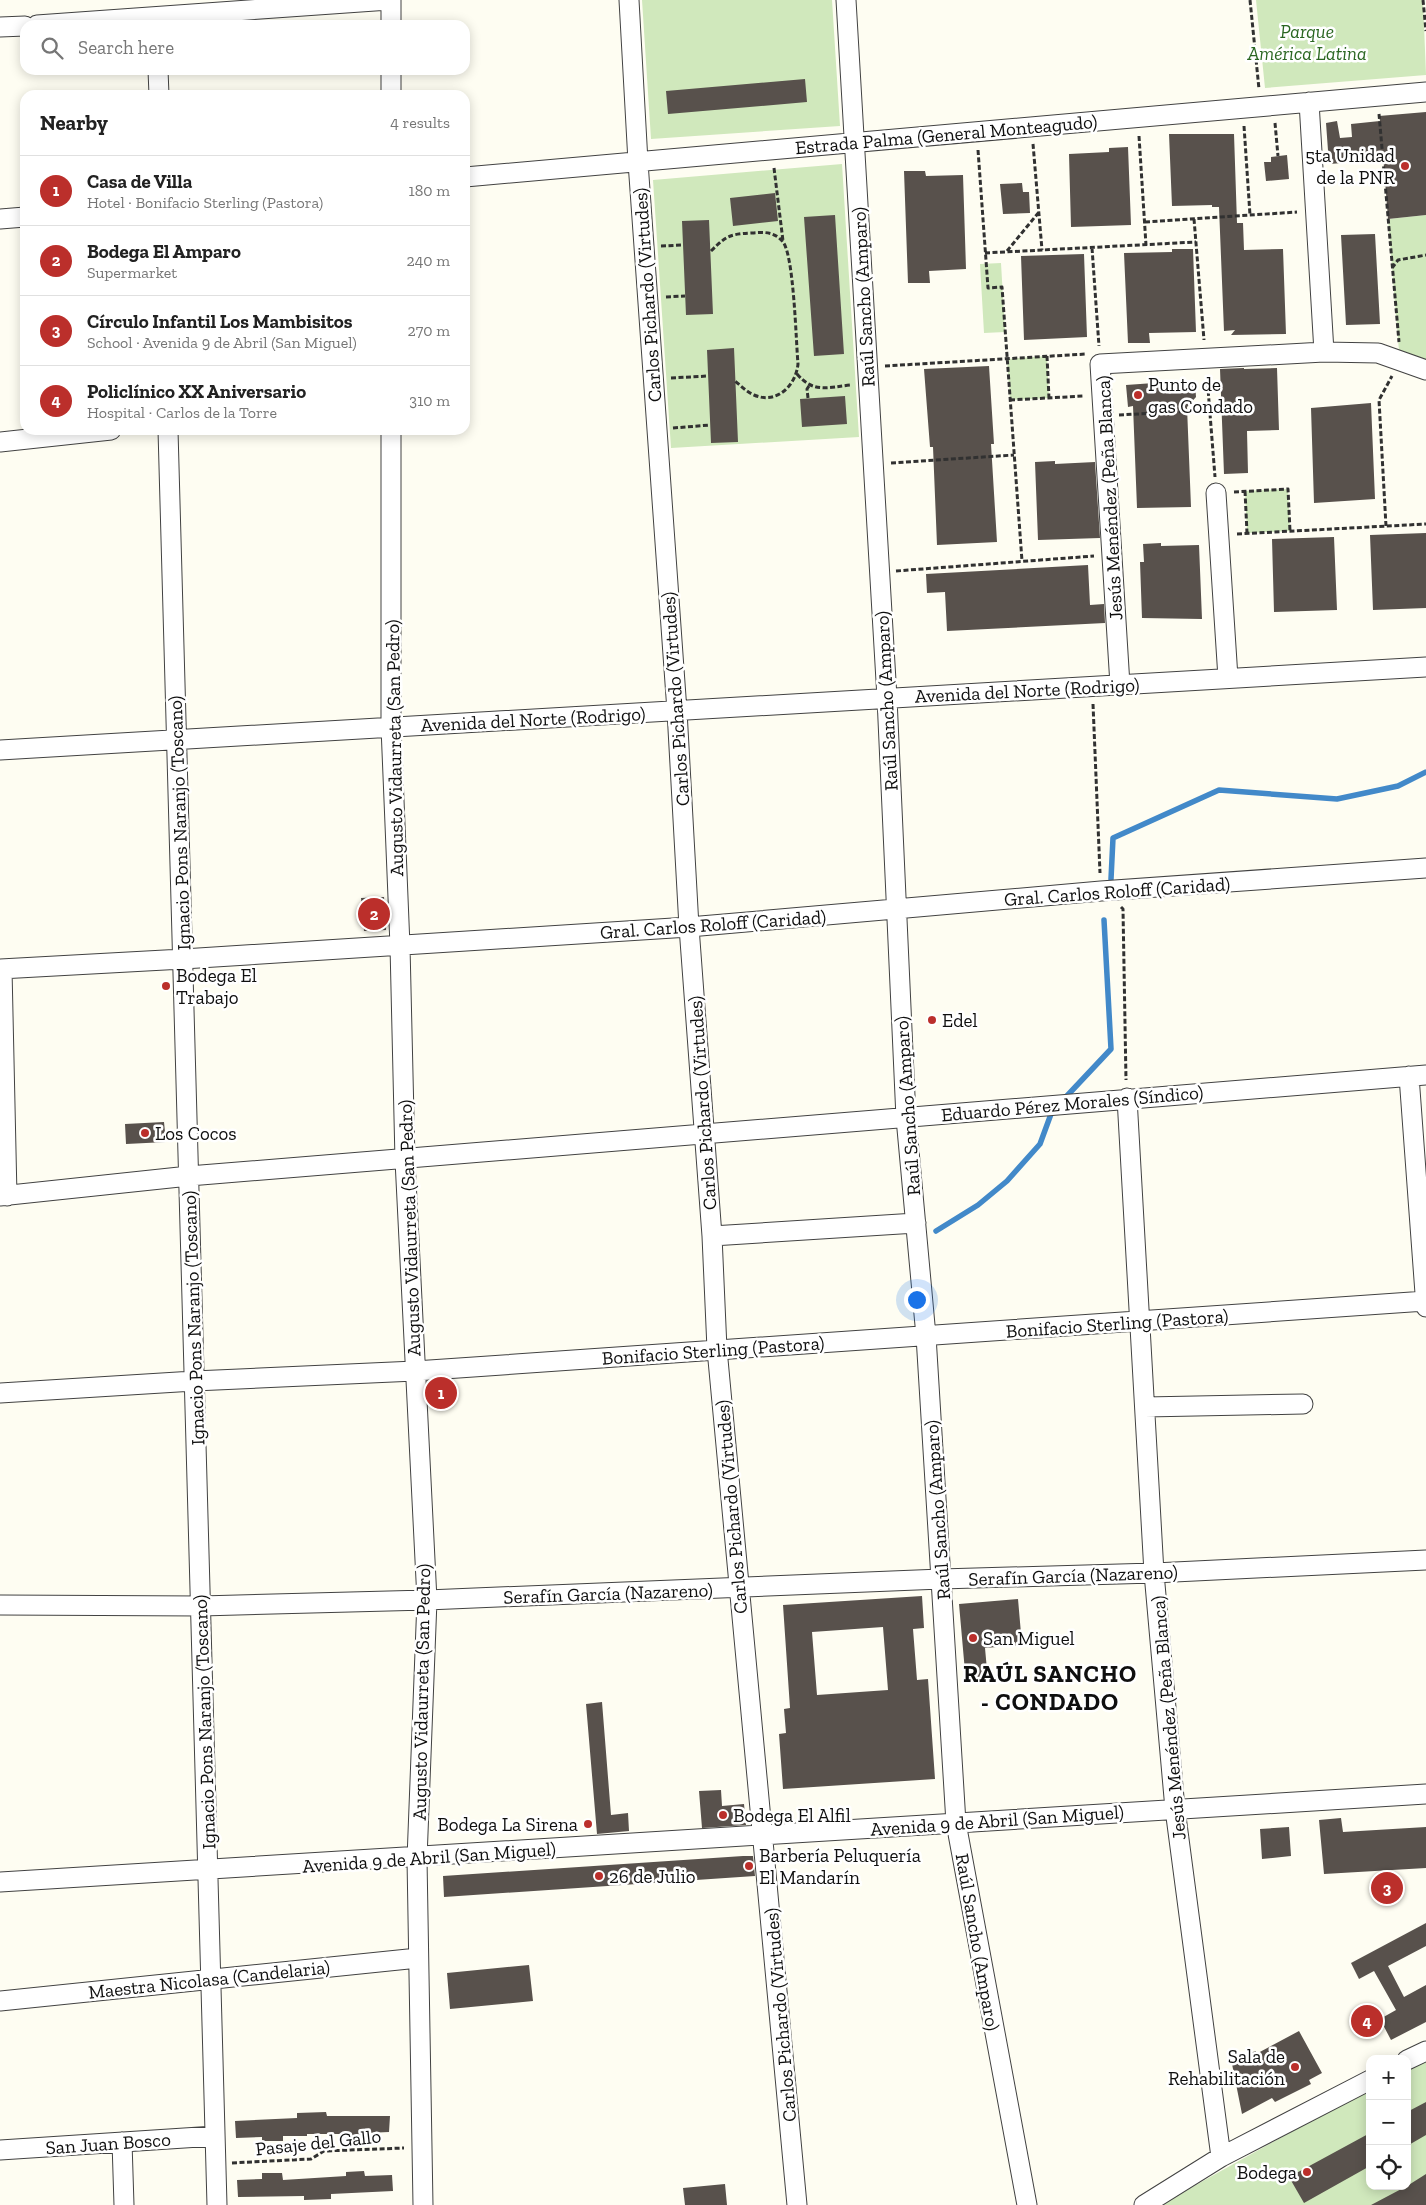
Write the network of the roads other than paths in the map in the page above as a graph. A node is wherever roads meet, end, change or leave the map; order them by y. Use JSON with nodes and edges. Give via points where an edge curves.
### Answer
{"nodes":[{"id":1,"x":390,"y":0,"type":"edge"},
{"id":2,"x":629,"y":0,"type":"edge"},
{"id":3,"x":846,"y":0,"type":"edge"},
{"id":4,"x":157,"y":14,"type":"edge"},
{"id":5,"x":92,"y":20,"type":"edge"},
{"id":6,"x":391,"y":20,"type":"edge"},
{"id":7,"x":20,"y":26,"type":"edge"},
{"id":8,"x":0,"y":27,"type":"edge"},
{"id":9,"x":158,"y":75,"type":"edge"},
{"id":10,"x":391,"y":75,"type":"edge"},
{"id":11,"x":159,"y":90,"type":"edge"},
{"id":12,"x":391,"y":90,"type":"edge"},
{"id":13,"x":1426,"y":92,"type":"edge"},
{"id":14,"x":1309,"y":102,"type":"junction"},
{"id":15,"x":853,"y":143,"type":"junction"},
{"id":16,"x":638,"y":162,"type":"junction"},
{"id":17,"x":470,"y":177,"type":"edge"},
{"id":18,"x":20,"y":217,"type":"edge"},
{"id":19,"x":0,"y":219,"type":"edge"},
{"id":20,"x":1324,"y":352,"type":"junction"},
{"id":21,"x":1426,"y":370,"type":"edge"},
{"id":22,"x":64,"y":435,"type":"edge"},
{"id":23,"x":168,"y":435,"type":"edge"},
{"id":24,"x":391,"y":435,"type":"edge"},
{"id":25,"x":0,"y":442,"type":"edge"},
{"id":26,"x":1216,"y":493,"type":"road end"},
{"id":27,"x":1426,"y":667,"type":"edge"},
{"id":28,"x":1228,"y":678,"type":"junction"},
{"id":29,"x":1120,"y":685,"type":"junction"},
{"id":30,"x":887,"y":698,"type":"junction"},
{"id":31,"x":677,"y":710,"type":"junction"},
{"id":32,"x":391,"y":727,"type":"junction"},
{"id":33,"x":177,"y":740,"type":"junction"},
{"id":34,"x":0,"y":750,"type":"edge"},
{"id":35,"x":1426,"y":868,"type":"edge"},
{"id":36,"x":896,"y":909,"type":"junction"},
{"id":37,"x":689,"y":927,"type":"junction"},
{"id":38,"x":400,"y":946,"type":"junction"},
{"id":39,"x":183,"y":960,"type":"junction"},
{"id":40,"x":1,"y":969,"type":"edge"},
{"id":41,"x":1418,"y":1075,"type":"edge"},
{"id":42,"x":1127,"y":1098,"type":"junction"},
{"id":43,"x":906,"y":1118,"type":"junction"},
{"id":44,"x":704,"y":1134,"type":"junction"},
{"id":45,"x":405,"y":1160,"type":"junction"},
{"id":46,"x":189,"y":1176,"type":"junction"},
{"id":47,"x":4,"y":1196,"type":"edge"},
{"id":48,"x":916,"y":1223,"type":"junction"},
{"id":49,"x":712,"y":1236,"type":"junction"},
{"id":50,"x":1426,"y":1301,"type":"edge"},
{"id":51,"x":1426,"y":1306,"type":"edge"},
{"id":52,"x":1140,"y":1322,"type":"junction"},
{"id":53,"x":926,"y":1336,"type":"junction"},
{"id":54,"x":717,"y":1349,"type":"junction"},
{"id":55,"x":415,"y":1371,"type":"junction"},
{"id":56,"x":194,"y":1380,"type":"junction"},
{"id":57,"x":0,"y":1393,"type":"edge"},
{"id":58,"x":1303,"y":1404,"type":"dead end"},
{"id":59,"x":1145,"y":1408,"type":"junction"},
{"id":60,"x":1426,"y":1560,"type":"edge"},
{"id":61,"x":1154,"y":1573,"type":"junction"},
{"id":62,"x":941,"y":1579,"type":"junction"},
{"id":63,"x":738,"y":1588,"type":"junction"},
{"id":64,"x":427,"y":1600,"type":"junction"},
{"id":65,"x":0,"y":1605,"type":"edge"},
{"id":66,"x":201,"y":1606,"type":"junction"},
{"id":67,"x":1426,"y":1794,"type":"edge"},
{"id":68,"x":1175,"y":1809,"type":"junction"},
{"id":69,"x":956,"y":1823,"type":"junction"},
{"id":70,"x":763,"y":1835,"type":"junction"},
{"id":71,"x":417,"y":1859,"type":"junction"},
{"id":72,"x":208,"y":1871,"type":"junction"},
{"id":73,"x":0,"y":1882,"type":"edge"},
{"id":74,"x":418,"y":1958,"type":"junction"},
{"id":75,"x":211,"y":1979,"type":"junction"},
{"id":76,"x":0,"y":2001,"type":"edge"},
{"id":77,"x":1426,"y":2051,"type":"edge"},
{"id":78,"x":1411,"y":2058,"type":"edge"},
{"id":79,"x":1366,"y":2082,"type":"edge"},
{"id":80,"x":215,"y":2136,"type":"junction"},
{"id":81,"x":122,"y":2142,"type":"junction"},
{"id":82,"x":0,"y":2150,"type":"edge"},
{"id":83,"x":1221,"y":2157,"type":"junction"},
{"id":84,"x":124,"y":2205,"type":"edge"},
{"id":85,"x":217,"y":2205,"type":"edge"},
{"id":86,"x":423,"y":2205,"type":"edge"},
{"id":87,"x":797,"y":2205,"type":"edge"},
{"id":88,"x":1027,"y":2205,"type":"edge"},
{"id":89,"x":1144,"y":2205,"type":"edge"}],
"edges":[{"from":1,"to":4,"type":"street"},
{"from":1,"to":6,"type":"street"},
{"from":2,"to":16,"type":"street","name":"Carlos Pichardo (Virtudes)"},
{"from":3,"to":15,"type":"street","name":"Raúl Sancho (Amparo)"},
{"from":4,"to":5,"type":"street"},
{"from":7,"to":8,"type":"street"},
{"from":9,"to":11,"type":"street"},
{"from":10,"to":12,"type":"street"},
{"from":13,"to":14,"type":"street","name":"Estrada Palma (General Monteagudo)"},
{"from":14,"to":15,"type":"street","name":"Estrada Palma (General Monteagudo)"},
{"from":14,"to":20,"type":"street"},
{"from":15,"to":16,"type":"street","name":"Estrada Palma (General Monteagudo)"},
{"from":15,"to":30,"type":"street","name":"Raúl Sancho (Amparo)"},
{"from":16,"to":17,"type":"street","name":"Estrada Palma (General Monteagudo)"},
{"from":16,"to":31,"type":"street","name":"Carlos Pichardo (Virtudes)"},
{"from":18,"to":19,"type":"street"},
{"from":20,"to":21,"type":"street","name":"Jesús Menéndez (Peña Blanca)","via":[[1378,352]]},
{"from":20,"to":29,"type":"street","name":"Jesús Menéndez (Peña Blanca)","via":[[1100,359]]},
{"from":22,"to":25,"type":"street"},
{"from":23,"to":33,"type":"street","name":"Ignacio Pons Naranjo (Toscano)"},
{"from":24,"to":32,"type":"street","name":"Augusto Vidaurreta (San Pedro)"},
{"from":26,"to":28,"type":"street"},
{"from":27,"to":28,"type":"street","name":"Avenida del Norte (Rodrigo)"},
{"from":28,"to":29,"type":"street","name":"Avenida del Norte (Rodrigo)"},
{"from":29,"to":30,"type":"street","name":"Avenida del Norte (Rodrigo)"},
{"from":30,"to":31,"type":"street","name":"Avenida del Norte (Rodrigo)"},
{"from":30,"to":36,"type":"street","name":"Raúl Sancho (Amparo)"},
{"from":31,"to":32,"type":"street","name":"Avenida del Norte (Rodrigo)"},
{"from":31,"to":37,"type":"street","name":"Carlos Pichardo (Virtudes)"},
{"from":32,"to":33,"type":"street","name":"Avenida del Norte (Rodrigo)"},
{"from":32,"to":38,"type":"street","name":"Augusto Vidaurreta (San Pedro)"},
{"from":33,"to":34,"type":"street","name":"Avenida del Norte (Rodrigo)"},
{"from":33,"to":39,"type":"street","name":"Ignacio Pons Naranjo (Toscano)"},
{"from":35,"to":36,"type":"street","name":"Gral. Carlos Roloff (Caridad)","via":[[1101,890]]},
{"from":36,"to":37,"type":"street","name":"Gral. Carlos Roloff (Caridad)"},
{"from":36,"to":43,"type":"street","name":"Raúl Sancho (Amparo)"},
{"from":37,"to":38,"type":"street","name":"Gral. Carlos Roloff (Caridad)"},
{"from":37,"to":44,"type":"street","name":"Carlos Pichardo (Virtudes)"},
{"from":38,"to":39,"type":"street","name":"Gral. Carlos Roloff (Caridad)"},
{"from":38,"to":45,"type":"street","name":"Augusto Vidaurreta (San Pedro)"},
{"from":39,"to":40,"type":"street","name":"Gral. Carlos Roloff (Caridad)"},
{"from":39,"to":46,"type":"street","name":"Ignacio Pons Naranjo (Toscano)"},
{"from":40,"to":47,"type":"street"},
{"from":41,"to":42,"type":"street","name":"Eduardo Pérez Morales (Síndico)"},
{"from":41,"to":50,"type":"street"},
{"from":42,"to":43,"type":"street","name":"Eduardo Pérez Morales (Síndico)"},
{"from":42,"to":52,"type":"street","name":"Jesús Menéndez (Peña Blanca)"},
{"from":43,"to":44,"type":"street","name":"Eduardo Pérez Morales (Síndico)"},
{"from":43,"to":48,"type":"street","name":"Raúl Sancho (Amparo)"},
{"from":44,"to":45,"type":"street","name":"Eduardo Pérez Morales (Síndico)"},
{"from":44,"to":49,"type":"street","name":"Carlos Pichardo (Virtudes)"},
{"from":45,"to":46,"type":"street","name":"Eduardo Pérez Morales (Síndico)"},
{"from":45,"to":55,"type":"street","name":"Augusto Vidaurreta (San Pedro)"},
{"from":46,"to":47,"type":"street","name":"Eduardo Pérez Morales (Síndico)"},
{"from":46,"to":56,"type":"street","name":"Ignacio Pons Naranjo (Toscano)"},
{"from":48,"to":49,"type":"street"},
{"from":48,"to":53,"type":"street","name":"Raúl Sancho (Amparo)"},
{"from":49,"to":54,"type":"street","name":"Carlos Pichardo (Virtudes)"},
{"from":50,"to":51,"type":"street"},
{"from":50,"to":52,"type":"street","name":"Bonifacio Sterling (Pastora)"},
{"from":52,"to":53,"type":"street","name":"Bonifacio Sterling (Pastora)"},
{"from":52,"to":59,"type":"street","name":"Jesús Menéndez (Peña Blanca)"},
{"from":53,"to":54,"type":"street","name":"Bonifacio Sterling (Pastora)"},
{"from":53,"to":62,"type":"street","name":"Raúl Sancho (Amparo)"},
{"from":54,"to":55,"type":"street","name":"Bonifacio Sterling (Pastora)"},
{"from":54,"to":63,"type":"street","name":"Carlos Pichardo (Virtudes)"},
{"from":55,"to":56,"type":"street","name":"Bonifacio Sterling (Pastora)"},
{"from":55,"to":64,"type":"street","name":"Augusto Vidaurreta (San Pedro)"},
{"from":56,"to":57,"type":"street","name":"Bonifacio Sterling (Pastora)"},
{"from":56,"to":66,"type":"street","name":"Ignacio Pons Naranjo (Toscano)"},
{"from":58,"to":59,"type":"street"},
{"from":59,"to":61,"type":"street","name":"Jesús Menéndez (Peña Blanca)"},
{"from":60,"to":61,"type":"street","name":"Serafín García (Nazareno)"},
{"from":61,"to":62,"type":"street","name":"Serafín García (Nazareno)"},
{"from":61,"to":68,"type":"street","name":"Jesús Menéndez (Peña Blanca)"},
{"from":62,"to":63,"type":"street","name":"Serafín García (Nazareno)"},
{"from":62,"to":69,"type":"street","name":"Raúl Sancho (Amparo)"},
{"from":63,"to":64,"type":"street","name":"Serafín García (Nazareno)"},
{"from":63,"to":70,"type":"street","name":"Carlos Pichardo (Virtudes)"},
{"from":64,"to":66,"type":"street","name":"Serafín García (Nazareno)"},
{"from":64,"to":71,"type":"street","name":"Augusto Vidaurreta (San Pedro)"},
{"from":65,"to":66,"type":"street","name":"Serafín García (Nazareno)"},
{"from":66,"to":72,"type":"street","name":"Ignacio Pons Naranjo (Toscano)"},
{"from":67,"to":68,"type":"street","name":"Avenida 9 de Abril (San Miguel)"},
{"from":68,"to":69,"type":"street","name":"Avenida 9 de Abril (San Miguel)"},
{"from":68,"to":83,"type":"street","name":"Jesús Menéndez (Peña Blanca)"},
{"from":69,"to":70,"type":"street","name":"Avenida 9 de Abril (San Miguel)"},
{"from":69,"to":88,"type":"street","name":"Raúl Sancho (Amparo)"},
{"from":70,"to":71,"type":"street","name":"Avenida 9 de Abril (San Miguel)"},
{"from":70,"to":87,"type":"street","name":"Carlos Pichardo (Virtudes)"},
{"from":71,"to":72,"type":"street","name":"Avenida 9 de Abril (San Miguel)"},
{"from":71,"to":74,"type":"street","name":"Augusto Vidaurreta (San Pedro)"},
{"from":72,"to":73,"type":"street","name":"Avenida 9 de Abril (San Miguel)"},
{"from":72,"to":75,"type":"street","name":"Ignacio Pons Naranjo (Toscano)"},
{"from":74,"to":75,"type":"street","name":"Maestra Nicolasa (Candelaria)"},
{"from":74,"to":86,"type":"street","name":"Augusto Vidaurreta (San Pedro)"},
{"from":75,"to":76,"type":"street","name":"Maestra Nicolasa (Candelaria)"},
{"from":75,"to":80,"type":"street","name":"Ignacio Pons Naranjo (Toscano)"},
{"from":77,"to":78,"type":"street"},
{"from":79,"to":83,"type":"street"},
{"from":80,"to":81,"type":"street","name":"San Juan Bosco"},
{"from":80,"to":85,"type":"street","name":"Ignacio Pons Naranjo (Toscano)"},
{"from":81,"to":82,"type":"street","name":"San Juan Bosco"},
{"from":81,"to":84,"type":"street"},
{"from":83,"to":89,"type":"street"}]}
